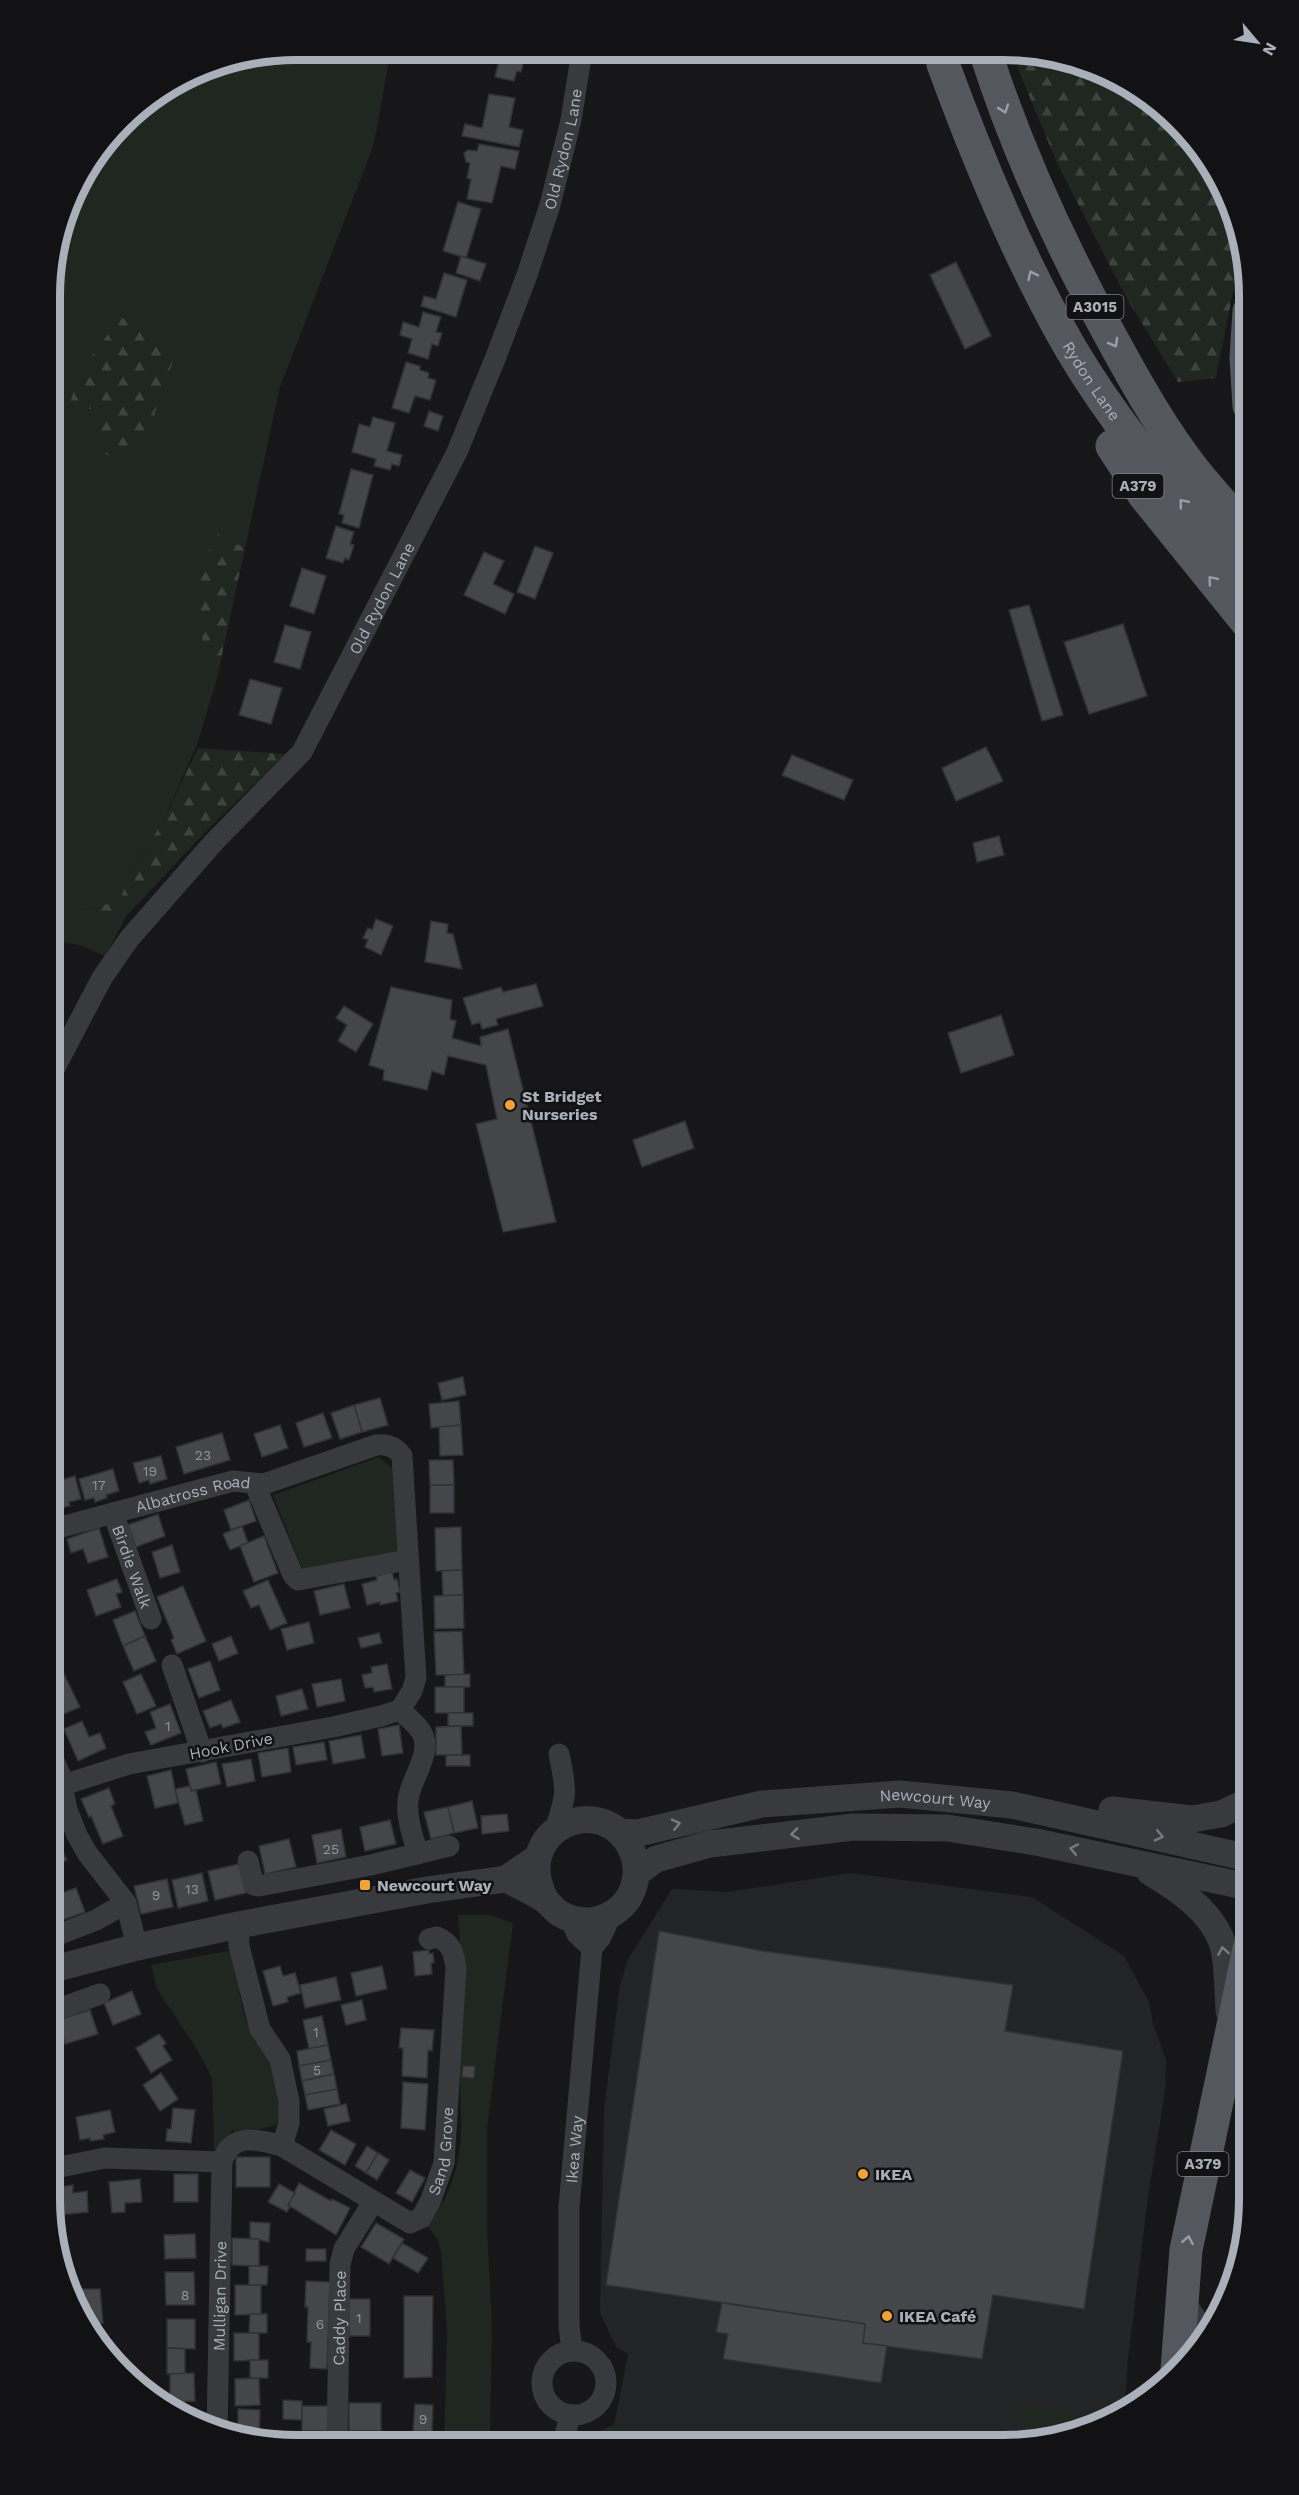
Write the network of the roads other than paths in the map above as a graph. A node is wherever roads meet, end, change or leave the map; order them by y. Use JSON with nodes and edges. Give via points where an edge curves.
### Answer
{"nodes":[{"id":1,"x":581,"y":60,"type":"edge"},
{"id":2,"x":942,"y":60,"type":"edge"},
{"id":3,"x":988,"y":60,"type":"edge"},
{"id":4,"x":1058,"y":327,"type":"junction"},
{"id":5,"x":1239,"y":522,"type":"edge"},
{"id":6,"x":1239,"y":566,"type":"edge"},
{"id":7,"x":1239,"y":613,"type":"edge"},
{"id":8,"x":60,"y":1042,"type":"edge"},
{"id":9,"x":255,"y":1485,"type":"junction"},
{"id":10,"x":113,"y":1513,"type":"junction"},
{"id":11,"x":60,"y":1527,"type":"edge"},
{"id":12,"x":407,"y":1560,"type":"junction"},
{"id":13,"x":151,"y":1619,"type":"dead end"},
{"id":14,"x":172,"y":1665,"type":"dead end"},
{"id":15,"x":400,"y":1710,"type":"junction"},
{"id":16,"x":202,"y":1752,"type":"junction"},
{"id":17,"x":560,"y":1754,"type":"dead end"},
{"id":18,"x":60,"y":1777,"type":"edge"},
{"id":19,"x":63,"y":1785,"type":"junction"},
{"id":20,"x":566,"y":1788,"type":"junction"},
{"id":21,"x":1012,"y":1805,"type":"junction"},
{"id":22,"x":1239,"y":1806,"type":"edge"},
{"id":23,"x":589,"y":1820,"type":"junction"},
{"id":24,"x":555,"y":1830,"type":"junction"},
{"id":25,"x":619,"y":1832,"type":"junction"},
{"id":26,"x":448,"y":1846,"type":"dead end"},
{"id":27,"x":418,"y":1854,"type":"junction"},
{"id":28,"x":1239,"y":1856,"type":"edge"},
{"id":29,"x":537,"y":1858,"type":"junction"},
{"id":30,"x":248,"y":1861,"type":"dead end"},
{"id":31,"x":1131,"y":1861,"type":"junction"},
{"id":32,"x":636,"y":1873,"type":"junction"},
{"id":33,"x":506,"y":1879,"type":"junction"},
{"id":34,"x":1239,"y":1885,"type":"edge"},
{"id":35,"x":545,"y":1899,"type":"junction"},
{"id":36,"x":126,"y":1903,"type":"junction"},
{"id":37,"x":611,"y":1915,"type":"junction"},
{"id":38,"x":570,"y":1918,"type":"junction"},
{"id":39,"x":238,"y":1925,"type":"junction"},
{"id":40,"x":60,"y":1934,"type":"edge"},
{"id":41,"x":429,"y":1939,"type":"dead end"},
{"id":42,"x":137,"y":1947,"type":"junction"},
{"id":43,"x":592,"y":1948,"type":"junction"},
{"id":44,"x":60,"y":1968,"type":"edge"},
{"id":45,"x":1239,"y":1992,"type":"edge"},
{"id":46,"x":100,"y":1994,"type":"dead end"},
{"id":47,"x":60,"y":2008,"type":"edge"},
{"id":48,"x":1230,"y":2030,"type":"junction"},
{"id":49,"x":282,"y":2146,"type":"junction"},
{"id":50,"x":222,"y":2162,"type":"junction"},
{"id":51,"x":60,"y":2167,"type":"edge"},
{"id":52,"x":373,"y":2202,"type":"junction"},
{"id":53,"x":1182,"y":2298,"type":"junction"},
{"id":54,"x":1201,"y":2326,"type":"edge"},
{"id":55,"x":572,"y":2351,"type":"junction"},
{"id":56,"x":1178,"y":2357,"type":"edge"},
{"id":57,"x":570,"y":2415,"type":"junction"},
{"id":58,"x":217,"y":2421,"type":"edge"},
{"id":59,"x":338,"y":2435,"type":"edge"},
{"id":60,"x":565,"y":2435,"type":"edge"}],
"edges":[{"from":1,"to":8,"type":"street","name":"Old Rydon Lane","via":[[572,120],[549,205],[497,354],[457,452],[302,752],[214,842],[129,939]]},
{"from":4,"to":2,"type":"main road","name":"Rydon Lane","number":"A379","one_way":true,"via":[[974,148]]},
{"from":3,"to":5,"type":"main road","number":"A3015","one_way":true,"via":[[1006,116],[1041,199],[1088,295],[1137,385],[1195,472]]},
{"from":6,"to":4,"type":"main road","name":"Rydon Lane","number":"A3015","one_way":true,"via":[[1143,455]]},
{"from":7,"to":4,"type":"main road","number":"A379","one_way":true,"via":[[1144,495],[1091,414]]},
{"from":9,"to":10,"type":"street","name":"Albatross Road","via":[[233,1481]]},
{"from":9,"to":12,"type":"street","via":[[292,1575],[298,1580]]},
{"from":9,"to":12,"type":"street","name":"Albatross Road","via":[[376,1446],[392,1447],[402,1456]]},
{"from":10,"to":11,"type":"street","name":"Albatross Road"},
{"from":10,"to":13,"type":"street","name":"Birdie Walk"},
{"from":12,"to":15,"type":"street","via":[[416,1678]]},
{"from":14,"to":16,"type":"street"},
{"from":15,"to":16,"type":"street","name":"Hook Drive"},
{"from":15,"to":27,"type":"street","via":[[419,1728],[424,1739],[407,1810]]},
{"from":16,"to":19,"type":"street","name":"Hook Drive","via":[[129,1764]]},
{"from":17,"to":20,"type":"street"},
{"from":18,"to":19,"type":"street"},
{"from":19,"to":36,"type":"street","via":[[77,1835]]},
{"from":20,"to":23,"type":"street"},
{"from":20,"to":24,"type":"street"},
{"from":21,"to":22,"type":"street","via":[[1092,1807],[1192,1819],[1221,1814]]},
{"from":25,"to":21,"type":"street","name":"Newcourt Way","one_way":true,"via":[[638,1833],[762,1804],[830,1798],[900,1794]]},
{"from":21,"to":28,"type":"street","name":"Newcourt Way","one_way":true},
{"from":23,"to":24,"type":"street","via":[[571,1822]]},
{"from":23,"to":25,"type":"street"},
{"from":24,"to":29,"type":"street"},
{"from":25,"to":32,"type":"street","via":[[635,1857]]},
{"from":26,"to":27,"type":"street"},
{"from":27,"to":30,"type":"street","via":[[259,1886],[251,1880]]},
{"from":29,"to":33,"type":"street"},
{"from":29,"to":35,"type":"street","via":[[537,1880]]},
{"from":31,"to":32,"type":"street","name":"Newcourt Way","one_way":true,"via":[[947,1828],[853,1827],[711,1844],[656,1859]]},
{"from":31,"to":34,"type":"street","name":"Newcourt Way"},
{"from":48,"to":31,"type":"street","one_way":true,"via":[[1222,1942],[1204,1913],[1179,1889]]},
{"from":32,"to":37,"type":"street","via":[[628,1898]]},
{"from":33,"to":35,"type":"street"},
{"from":33,"to":39,"type":"street"},
{"from":35,"to":38,"type":"street"},
{"from":36,"to":40,"type":"street"},
{"from":36,"to":42,"type":"street"},
{"from":37,"to":38,"type":"street","via":[[590,1921]]},
{"from":37,"to":43,"type":"street","name":"Ikea Way"},
{"from":38,"to":43,"type":"street","via":[[577,1934]]},
{"from":39,"to":42,"type":"street"},
{"from":39,"to":49,"type":"street","via":[[239,1946],[260,2029],[280,2059],[289,2101],[289,2123]]},
{"from":41,"to":52,"type":"street","name":"Sand Grove","via":[[437,1937],[448,1944],[456,1968],[444,2163],[430,2202],[416,2222],[410,2223]]},
{"from":42,"to":44,"type":"street"},
{"from":43,"to":55,"type":"street","name":"Ikea Way","via":[[569,2207]]},
{"from":45,"to":48,"type":"main road","number":"A379"},
{"from":46,"to":47,"type":"street"},
{"from":53,"to":48,"type":"main road","number":"A379","one_way":true,"via":[[1186,2250]]},
{"from":49,"to":50,"type":"street","name":"Sand Grove","via":[[251,2139],[236,2143],[225,2150]]},
{"from":49,"to":52,"type":"street","name":"Sand Grove"},
{"from":50,"to":51,"type":"street","via":[[105,2158]]},
{"from":50,"to":58,"type":"street","name":"Mulligan Drive"},
{"from":52,"to":59,"type":"street","name":"Caddy Place","via":[[344,2249],[340,2264]]},
{"from":53,"to":54,"type":"street"},
{"from":53,"to":56,"type":"main road","number":"A379"},
{"from":55,"to":57,"type":"street","via":[[549,2362],[542,2384],[551,2406]]},
{"from":55,"to":57,"type":"street","via":[[584,2352],[600,2365],[606,2387],[597,2405]]},
{"from":57,"to":60,"type":"street"}]}
